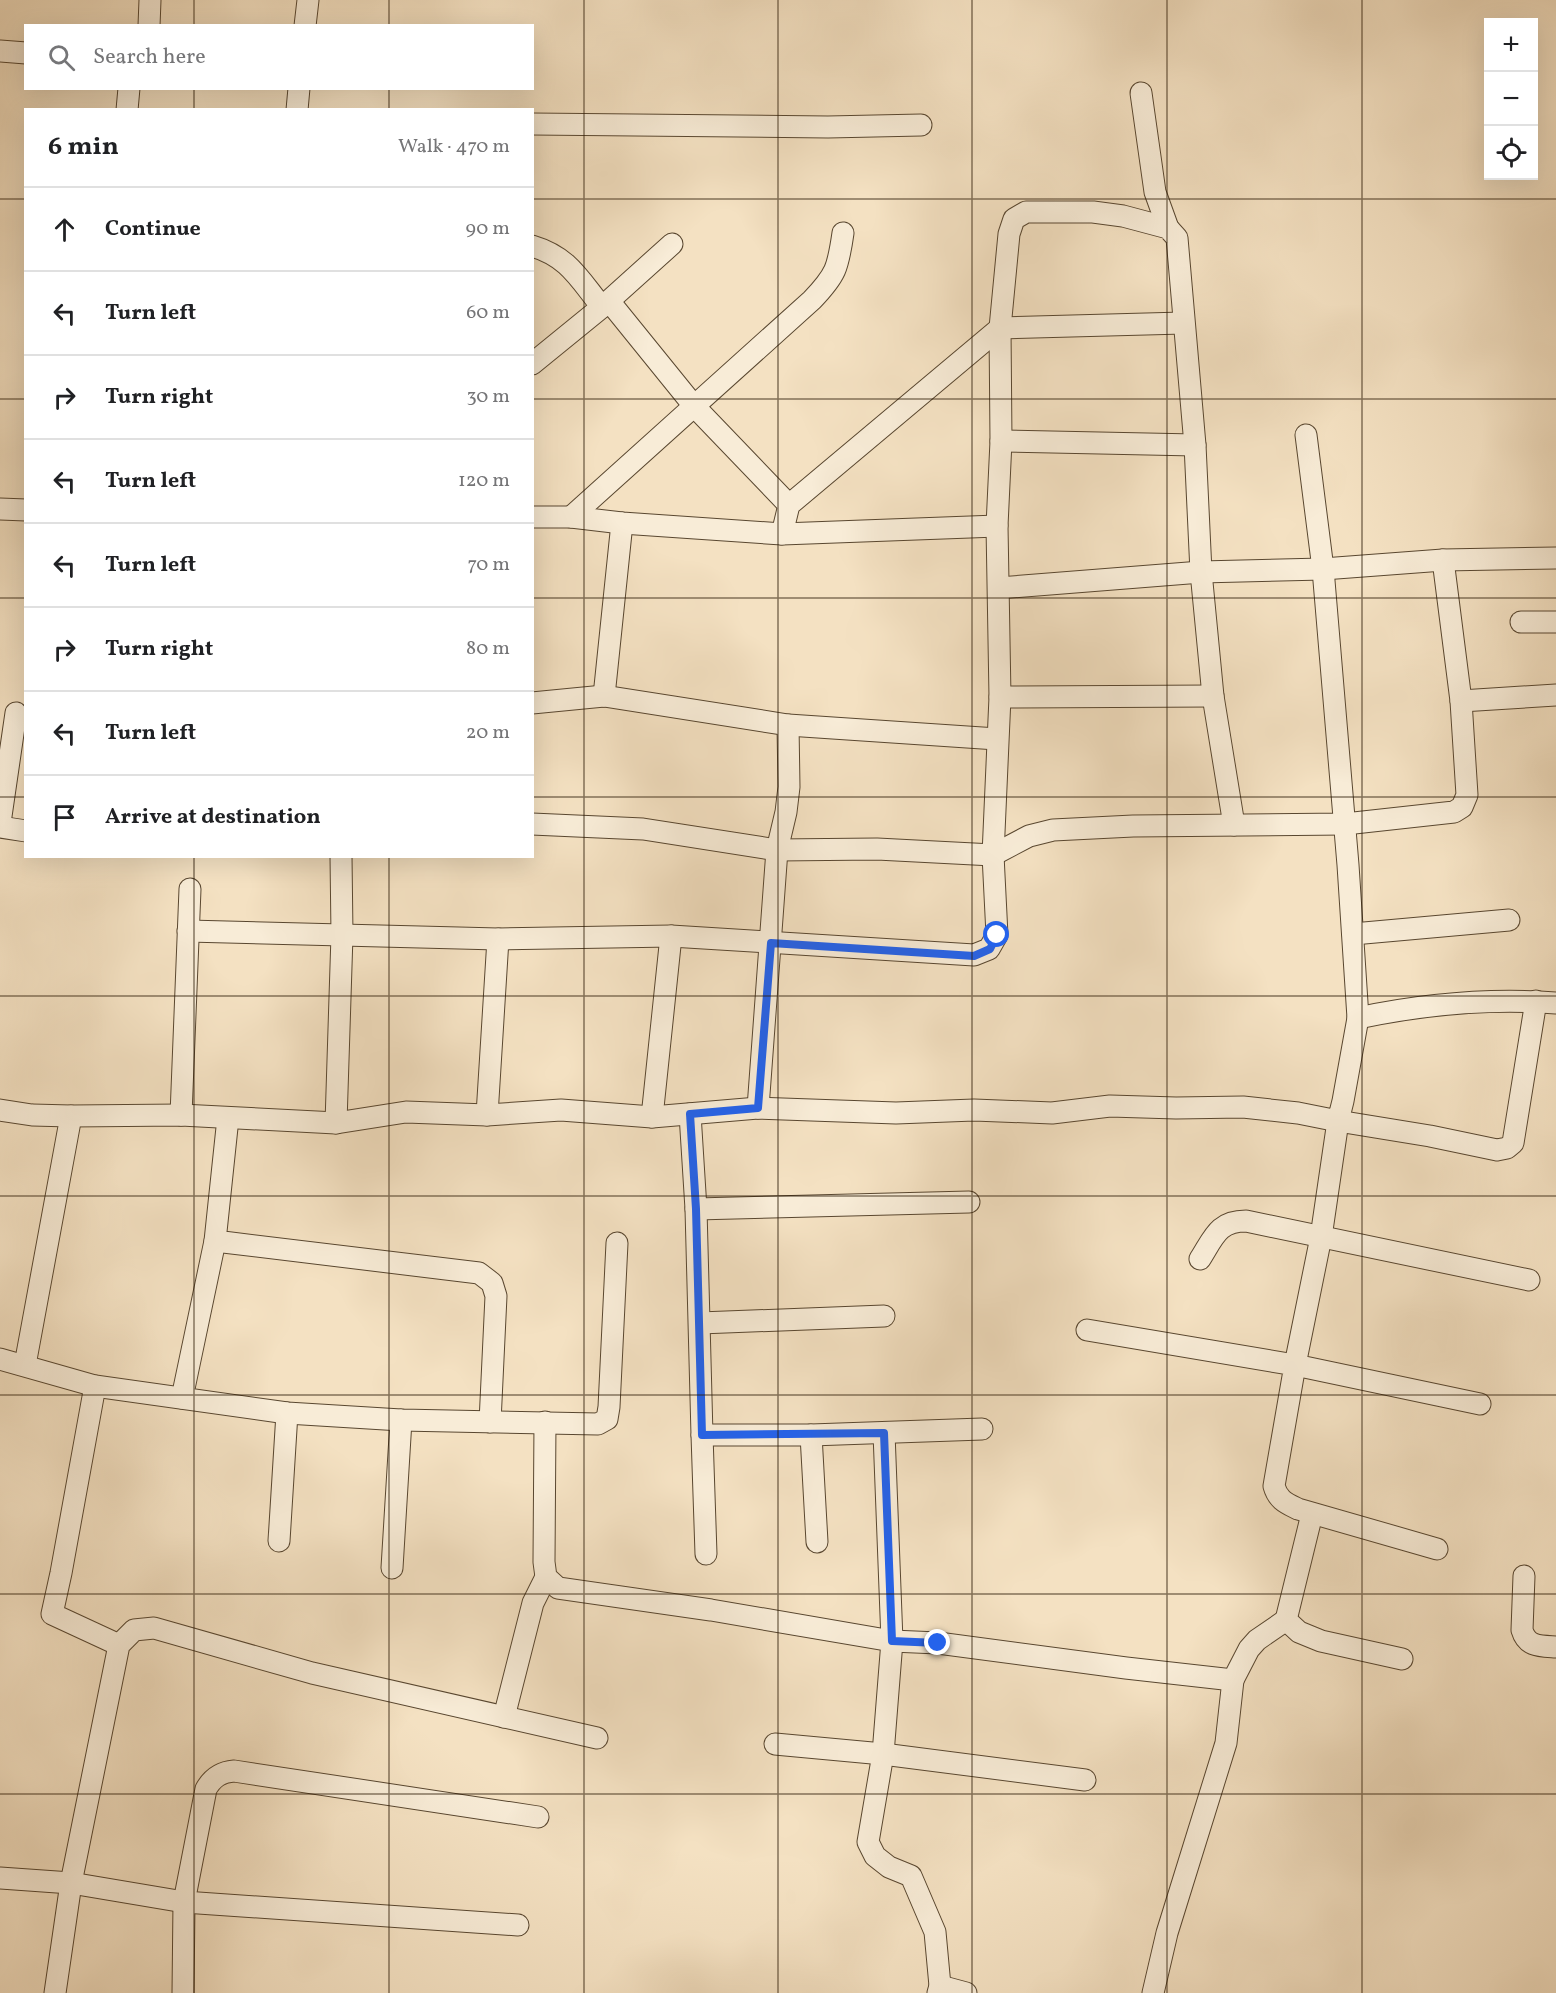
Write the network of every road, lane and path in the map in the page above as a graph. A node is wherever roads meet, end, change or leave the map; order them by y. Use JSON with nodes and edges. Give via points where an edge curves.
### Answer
{"nodes":[{"id":1,"x":150,"y":0,"type":"edge"},
{"id":2,"x":308,"y":0,"type":"edge"},
{"id":3,"x":149,"y":24,"type":"edge"},
{"id":4,"x":305,"y":24,"type":"edge"},
{"id":5,"x":0,"y":51,"type":"edge"},
{"id":6,"x":24,"y":53,"type":"edge"},
{"id":7,"x":129,"y":90,"type":"edge"},
{"id":8,"x":299,"y":90,"type":"edge"},
{"id":9,"x":1141,"y":93,"type":"dead end"},
{"id":10,"x":127,"y":108,"type":"edge"},
{"id":11,"x":297,"y":108,"type":"edge"},
{"id":12,"x":534,"y":124,"type":"edge"},
{"id":13,"x":921,"y":125,"type":"dead end"},
{"id":14,"x":1168,"y":228,"type":"junction"},
{"id":15,"x":843,"y":233,"type":"dead end"},
{"id":16,"x":672,"y":244,"type":"dead end"},
{"id":17,"x":534,"y":246,"type":"edge"},
{"id":18,"x":605,"y":304,"type":"junction"},
{"id":19,"x":1183,"y":323,"type":"junction"},
{"id":20,"x":1000,"y":328,"type":"junction"},
{"id":21,"x":534,"y":362,"type":"edge"},
{"id":22,"x":694,"y":406,"type":"junction"},
{"id":23,"x":1306,"y":435,"type":"dead end"},
{"id":24,"x":1001,"y":441,"type":"junction"},
{"id":25,"x":1195,"y":445,"type":"junction"},
{"id":26,"x":789,"y":505,"type":"junction"},
{"id":27,"x":0,"y":508,"type":"edge"},
{"id":28,"x":24,"y":510,"type":"edge"},
{"id":29,"x":534,"y":517,"type":"edge"},
{"id":30,"x":572,"y":517,"type":"junction"},
{"id":31,"x":621,"y":523,"type":"junction"},
{"id":32,"x":997,"y":526,"type":"junction"},
{"id":33,"x":782,"y":534,"type":"junction"},
{"id":34,"x":1556,"y":558,"type":"edge"},
{"id":35,"x":1443,"y":560,"type":"junction"},
{"id":36,"x":1323,"y":569,"type":"junction"},
{"id":37,"x":1201,"y":572,"type":"junction"},
{"id":38,"x":999,"y":588,"type":"junction"},
{"id":39,"x":1521,"y":622,"type":"dead end"},
{"id":40,"x":1556,"y":622,"type":"edge"},
{"id":41,"x":1556,"y":695,"type":"edge"},
{"id":42,"x":604,"y":696,"type":"junction"},
{"id":43,"x":1213,"y":696,"type":"junction"},
{"id":44,"x":1000,"y":697,"type":"junction"},
{"id":45,"x":1461,"y":701,"type":"junction"},
{"id":46,"x":534,"y":703,"type":"edge"},
{"id":47,"x":14,"y":713,"type":"edge"},
{"id":48,"x":788,"y":725,"type":"junction"},
{"id":49,"x":997,"y":739,"type":"junction"},
{"id":50,"x":534,"y":824,"type":"edge"},
{"id":51,"x":1345,"y":824,"type":"junction"},
{"id":52,"x":0,"y":825,"type":"edge"},
{"id":53,"x":1234,"y":825,"type":"junction"},
{"id":54,"x":24,"y":831,"type":"edge"},
{"id":55,"x":777,"y":850,"type":"junction"},
{"id":56,"x":993,"y":855,"type":"junction"},
{"id":57,"x":341,"y":858,"type":"edge"},
{"id":58,"x":190,"y":889,"type":"dead end"},
{"id":59,"x":1509,"y":920,"type":"dead end"},
{"id":60,"x":188,"y":931,"type":"junction"},
{"id":61,"x":1353,"y":934,"type":"junction"},
{"id":62,"x":342,"y":935,"type":"junction"},
{"id":63,"x":670,"y":936,"type":"junction"},
{"id":64,"x":498,"y":939,"type":"junction"},
{"id":65,"x":771,"y":943,"type":"junction"},
{"id":66,"x":1546,"y":1002,"type":"edge"},
{"id":67,"x":1358,"y":1018,"type":"junction"},
{"id":68,"x":758,"y":1108,"type":"junction"},
{"id":69,"x":0,"y":1110,"type":"edge"},
{"id":70,"x":690,"y":1114,"type":"junction"},
{"id":71,"x":181,"y":1115,"type":"junction"},
{"id":72,"x":487,"y":1115,"type":"junction"},
{"id":73,"x":71,"y":1116,"type":"junction"},
{"id":74,"x":652,"y":1116,"type":"junction"},
{"id":75,"x":228,"y":1118,"type":"junction"},
{"id":76,"x":1338,"y":1121,"type":"junction"},
{"id":77,"x":336,"y":1123,"type":"junction"},
{"id":78,"x":969,"y":1202,"type":"dead end"},
{"id":79,"x":696,"y":1209,"type":"junction"},
{"id":80,"x":1321,"y":1237,"type":"junction"},
{"id":81,"x":215,"y":1241,"type":"junction"},
{"id":82,"x":617,"y":1244,"type":"dead end"},
{"id":83,"x":1200,"y":1259,"type":"dead end"},
{"id":84,"x":1529,"y":1280,"type":"dead end"},
{"id":85,"x":884,"y":1316,"type":"dead end"},
{"id":86,"x":700,"y":1323,"type":"junction"},
{"id":87,"x":1088,"y":1330,"type":"dead end"},
{"id":88,"x":0,"y":1359,"type":"edge"},
{"id":89,"x":25,"y":1365,"type":"junction"},
{"id":90,"x":1295,"y":1365,"type":"junction"},
{"id":91,"x":95,"y":1386,"type":"junction"},
{"id":92,"x":182,"y":1398,"type":"junction"},
{"id":93,"x":1480,"y":1404,"type":"dead end"},
{"id":94,"x":288,"y":1413,"type":"junction"},
{"id":95,"x":400,"y":1420,"type":"junction"},
{"id":96,"x":490,"y":1422,"type":"junction"},
{"id":97,"x":545,"y":1422,"type":"junction"},
{"id":98,"x":982,"y":1429,"type":"dead end"},
{"id":99,"x":884,"y":1433,"type":"junction"},
{"id":100,"x":702,"y":1435,"type":"junction"},
{"id":101,"x":811,"y":1435,"type":"junction"},
{"id":102,"x":1311,"y":1514,"type":"junction"},
{"id":103,"x":279,"y":1541,"type":"dead end"},
{"id":104,"x":817,"y":1542,"type":"dead end"},
{"id":105,"x":1437,"y":1549,"type":"dead end"},
{"id":106,"x":706,"y":1554,"type":"dead end"},
{"id":107,"x":392,"y":1568,"type":"dead end"},
{"id":108,"x":1524,"y":1576,"type":"dead end"},
{"id":109,"x":546,"y":1577,"type":"junction"},
{"id":110,"x":1286,"y":1620,"type":"junction"},
{"id":111,"x":892,"y":1641,"type":"junction"},
{"id":112,"x":119,"y":1645,"type":"junction"},
{"id":113,"x":1556,"y":1647,"type":"edge"},
{"id":114,"x":1401,"y":1659,"type":"dead end"},
{"id":115,"x":1233,"y":1680,"type":"junction"},
{"id":116,"x":504,"y":1717,"type":"junction"},
{"id":117,"x":597,"y":1738,"type":"dead end"},
{"id":118,"x":775,"y":1744,"type":"dead end"},
{"id":119,"x":884,"y":1754,"type":"junction"},
{"id":120,"x":1084,"y":1780,"type":"dead end"},
{"id":121,"x":538,"y":1817,"type":"dead end"},
{"id":122,"x":0,"y":1878,"type":"edge"},
{"id":123,"x":71,"y":1883,"type":"junction"},
{"id":124,"x":184,"y":1902,"type":"junction"},
{"id":125,"x":519,"y":1925,"type":"dead end"},
{"id":126,"x":939,"y":1989,"type":"edge"},
{"id":127,"x":56,"y":1993,"type":"edge"},
{"id":128,"x":183,"y":1993,"type":"edge"},
{"id":129,"x":966,"y":1993,"type":"edge"},
{"id":130,"x":1152,"y":1993,"type":"edge"}],
"edges":[{"from":1,"to":3,"type":"street"},
{"from":2,"to":4,"type":"street"},
{"from":5,"to":6,"type":"street"},
{"from":7,"to":10,"type":"street"},
{"from":8,"to":11,"type":"street"},
{"from":9,"to":14,"type":"street","via":[[1155,192]]},
{"from":12,"to":13,"type":"street"},
{"from":14,"to":19,"type":"street","via":[[1177,238]]},
{"from":14,"to":20,"type":"street","via":[[1093,212],[1026,212],[1014,219],[1009,234]]},
{"from":15,"to":22,"type":"street","via":[[840,259],[831,281]]},
{"from":16,"to":18,"type":"street"},
{"from":17,"to":18,"type":"street","via":[[565,260]]},
{"from":18,"to":21,"type":"street"},
{"from":18,"to":22,"type":"street"},
{"from":19,"to":20,"type":"street"},
{"from":19,"to":25,"type":"street"},
{"from":20,"to":24,"type":"street"},
{"from":20,"to":26,"type":"street"},
{"from":22,"to":26,"type":"street"},
{"from":22,"to":30,"type":"street"},
{"from":23,"to":36,"type":"street"},
{"from":24,"to":25,"type":"street"},
{"from":24,"to":32,"type":"street"},
{"from":25,"to":37,"type":"street"},
{"from":26,"to":33,"type":"street"},
{"from":27,"to":28,"type":"street"},
{"from":29,"to":30,"type":"street"},
{"from":30,"to":31,"type":"street"},
{"from":31,"to":33,"type":"street"},
{"from":31,"to":42,"type":"street"},
{"from":32,"to":33,"type":"street"},
{"from":32,"to":38,"type":"street"},
{"from":34,"to":35,"type":"street"},
{"from":35,"to":36,"type":"street"},
{"from":35,"to":45,"type":"street"},
{"from":36,"to":37,"type":"street"},
{"from":36,"to":51,"type":"street"},
{"from":37,"to":38,"type":"street"},
{"from":37,"to":43,"type":"street"},
{"from":38,"to":44,"type":"street"},
{"from":39,"to":40,"type":"street"},
{"from":41,"to":45,"type":"street"},
{"from":42,"to":46,"type":"street"},
{"from":42,"to":48,"type":"street"},
{"from":43,"to":44,"type":"street"},
{"from":43,"to":53,"type":"street"},
{"from":44,"to":49,"type":"street"},
{"from":45,"to":51,"type":"street","via":[[1467,795],[1462,807],[1454,812]]},
{"from":47,"to":52,"type":"street"},
{"from":48,"to":49,"type":"street"},
{"from":48,"to":55,"type":"street","via":[[789,787]]},
{"from":49,"to":56,"type":"street"},
{"from":50,"to":55,"type":"street","via":[[643,829]]},
{"from":51,"to":53,"type":"street"},
{"from":51,"to":61,"type":"street"},
{"from":52,"to":54,"type":"street"},
{"from":53,"to":56,"type":"street","via":[[1053,830],[1029,836]]},
{"from":55,"to":56,"type":"street","via":[[878,849]]},
{"from":55,"to":65,"type":"street"},
{"from":56,"to":65,"type":"street","via":[[997,935],[990,949],[974,956]]},
{"from":57,"to":62,"type":"street"},
{"from":58,"to":60,"type":"street"},
{"from":59,"to":61,"type":"street"},
{"from":60,"to":62,"type":"street"},
{"from":60,"to":71,"type":"street"},
{"from":61,"to":67,"type":"street"},
{"from":62,"to":64,"type":"street"},
{"from":62,"to":77,"type":"street"},
{"from":63,"to":64,"type":"street"},
{"from":63,"to":65,"type":"street"},
{"from":63,"to":74,"type":"street"},
{"from":64,"to":72,"type":"street"},
{"from":65,"to":68,"type":"street"},
{"from":66,"to":67,"type":"street","via":[[1437,1004]]},
{"from":66,"to":76,"type":"street","via":[[1513,1143],[1507,1148],[1497,1150]]},
{"from":67,"to":76,"type":"street"},
{"from":68,"to":70,"type":"street"},
{"from":68,"to":76,"type":"street","via":[[1052,1113],[1110,1106],[1242,1107]]},
{"from":69,"to":73,"type":"street"},
{"from":70,"to":74,"type":"street"},
{"from":70,"to":79,"type":"street"},
{"from":71,"to":73,"type":"street"},
{"from":71,"to":75,"type":"street"},
{"from":72,"to":74,"type":"street","via":[[561,1110]]},
{"from":72,"to":77,"type":"street","via":[[406,1112]]},
{"from":73,"to":89,"type":"street"},
{"from":75,"to":77,"type":"street"},
{"from":75,"to":81,"type":"street"},
{"from":76,"to":80,"type":"street"},
{"from":78,"to":79,"type":"street"},
{"from":79,"to":86,"type":"street"},
{"from":80,"to":83,"type":"street","via":[[1233,1221],[1218,1231]]},
{"from":80,"to":84,"type":"street"},
{"from":80,"to":90,"type":"street"},
{"from":81,"to":92,"type":"street"},
{"from":81,"to":96,"type":"street","via":[[479,1273],[492,1282],[496,1296]]},
{"from":82,"to":97,"type":"street","via":[[607,1419],[598,1424]]},
{"from":85,"to":86,"type":"street"},
{"from":86,"to":100,"type":"street"},
{"from":87,"to":90,"type":"street"},
{"from":88,"to":89,"type":"street"},
{"from":89,"to":91,"type":"street"},
{"from":90,"to":93,"type":"street"},
{"from":90,"to":102,"type":"street","via":[[1274,1486],[1283,1502]]},
{"from":91,"to":92,"type":"street"},
{"from":91,"to":112,"type":"street","via":[[52,1614]]},
{"from":92,"to":94,"type":"street"},
{"from":94,"to":95,"type":"street"},
{"from":94,"to":103,"type":"street"},
{"from":95,"to":96,"type":"street"},
{"from":95,"to":107,"type":"street"},
{"from":96,"to":97,"type":"street"},
{"from":97,"to":109,"type":"street"},
{"from":98,"to":99,"type":"street"},
{"from":99,"to":101,"type":"street"},
{"from":99,"to":111,"type":"street"},
{"from":100,"to":101,"type":"street"},
{"from":100,"to":106,"type":"street"},
{"from":101,"to":104,"type":"street"},
{"from":102,"to":105,"type":"street"},
{"from":102,"to":110,"type":"street"},
{"from":108,"to":113,"type":"street","via":[[1524,1637],[1537,1646]]},
{"from":109,"to":111,"type":"street","via":[[558,1588],[571,1591]]},
{"from":109,"to":116,"type":"street","via":[[533,1603]]},
{"from":110,"to":114,"type":"street","via":[[1299,1632],[1321,1641]]},
{"from":110,"to":115,"type":"street","via":[[1257,1640]]},
{"from":111,"to":115,"type":"street","via":[[938,1643]]},
{"from":111,"to":119,"type":"street"},
{"from":112,"to":116,"type":"street","via":[[134,1630],[154,1628],[312,1673]]},
{"from":112,"to":123,"type":"street"},
{"from":115,"to":130,"type":"street","via":[[1226,1743]]},
{"from":116,"to":117,"type":"street"},
{"from":118,"to":119,"type":"street"},
{"from":119,"to":120,"type":"street"},
{"from":119,"to":126,"type":"street","via":[[868,1842],[875,1856],[911,1876],[934,1932]]},
{"from":121,"to":124,"type":"street","via":[[225,1772],[211,1780],[206,1789]]},
{"from":122,"to":123,"type":"street"},
{"from":123,"to":124,"type":"street"},
{"from":123,"to":127,"type":"street"},
{"from":124,"to":125,"type":"street"},
{"from":124,"to":128,"type":"street"},
{"from":126,"to":129,"type":"street"}]}
